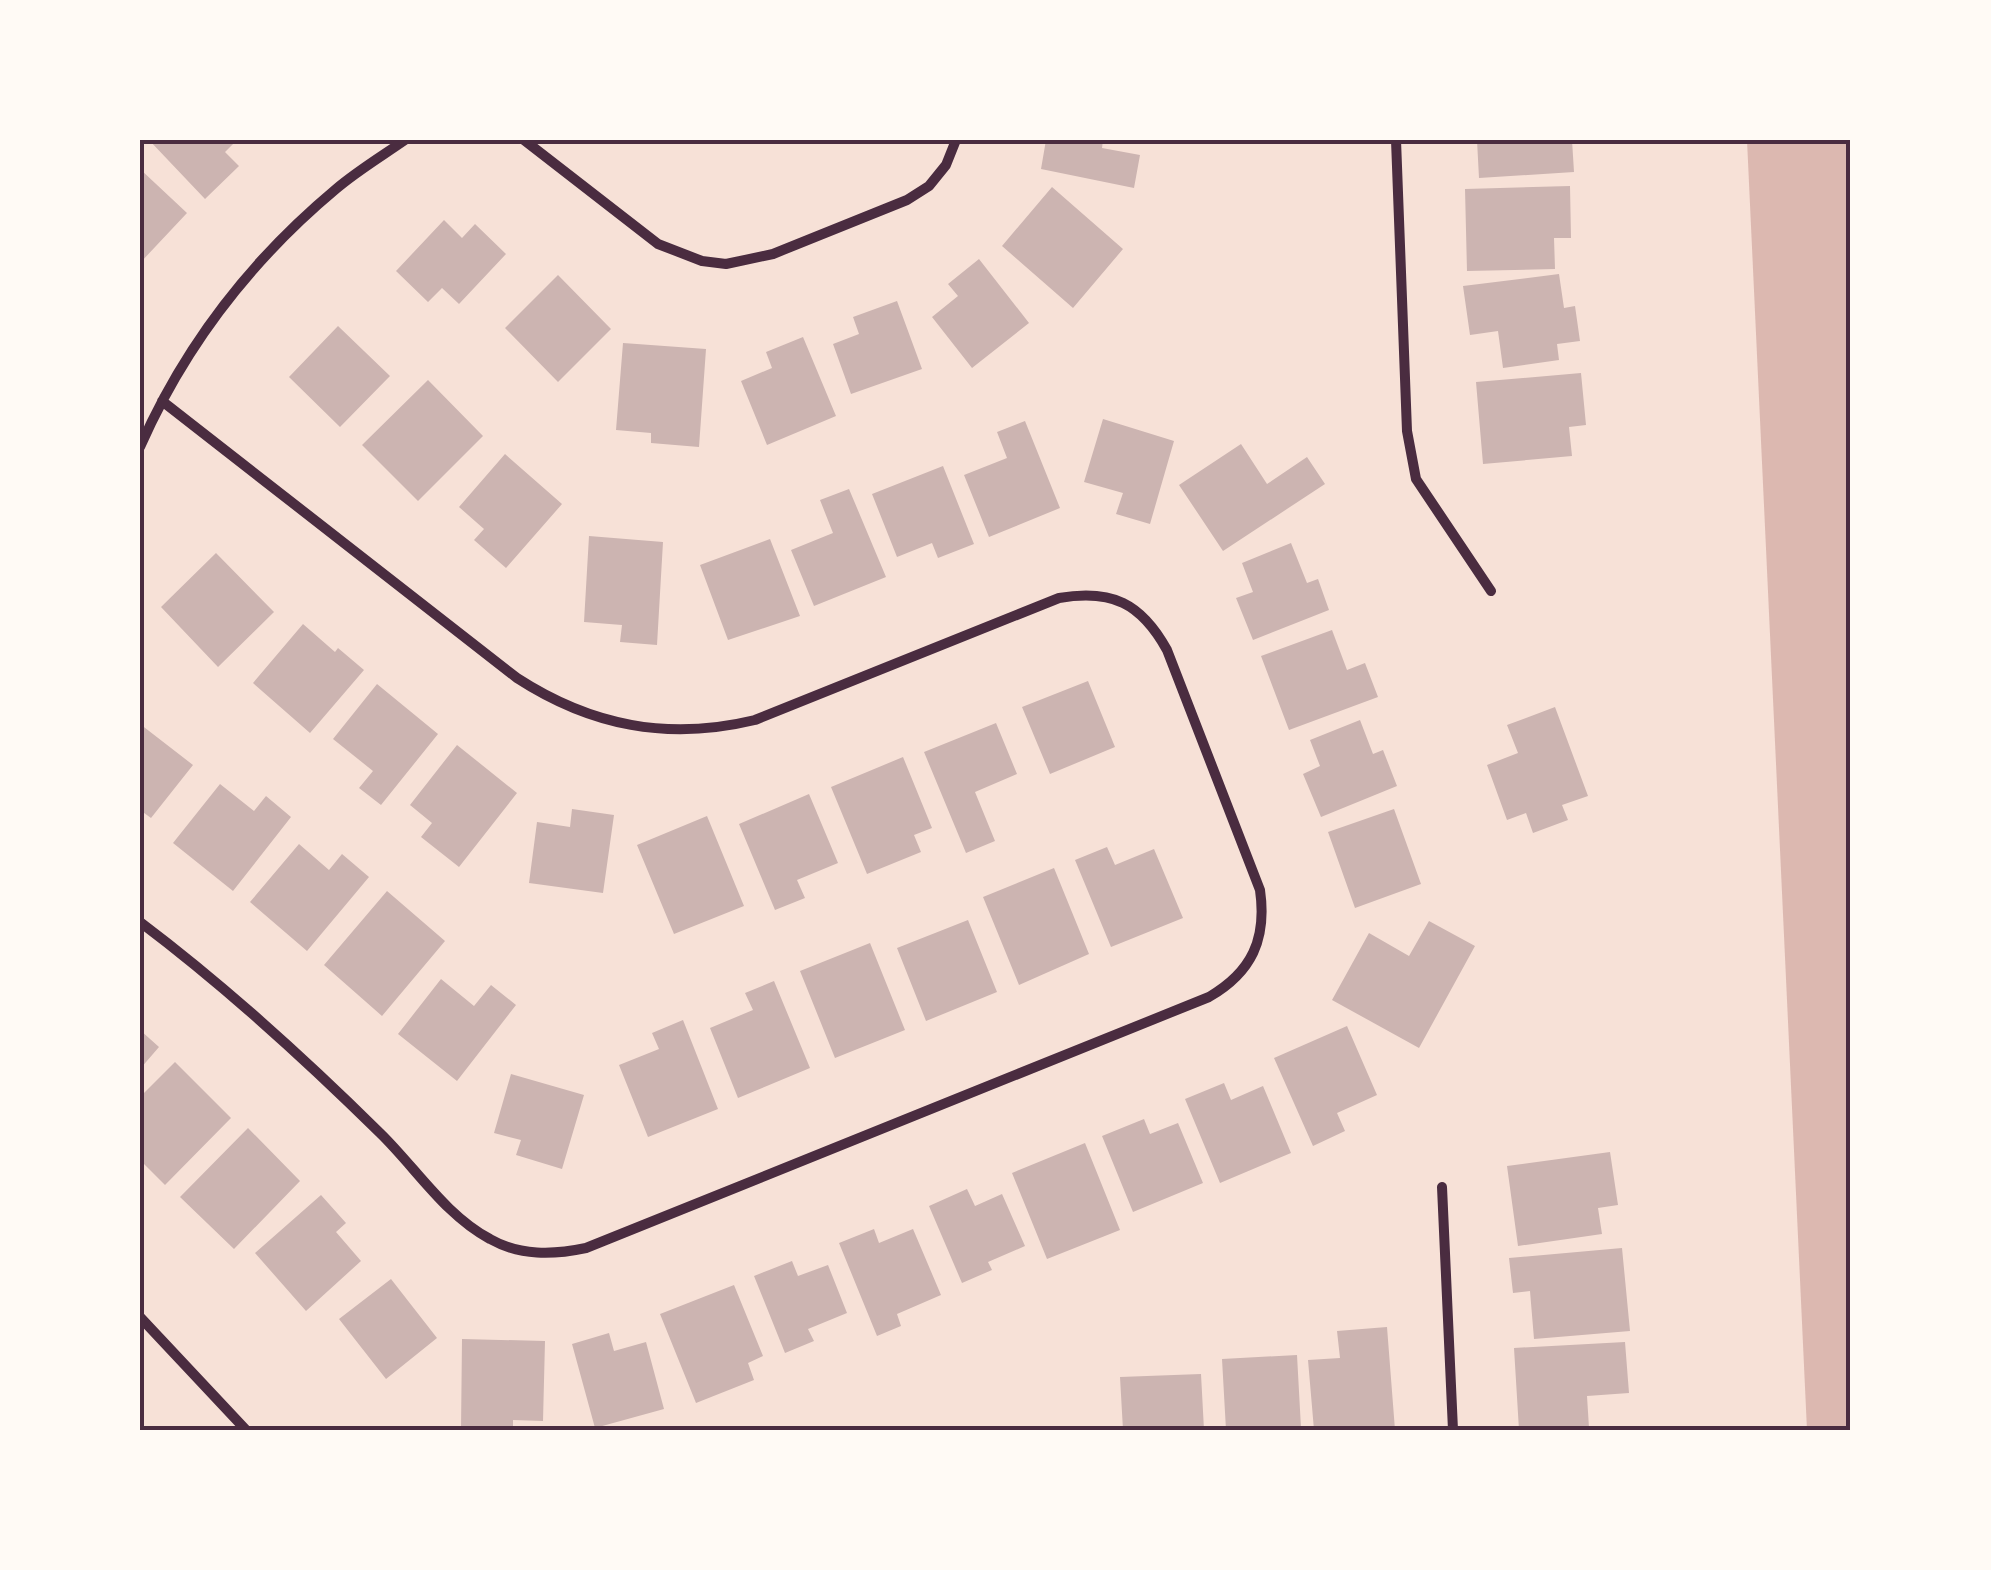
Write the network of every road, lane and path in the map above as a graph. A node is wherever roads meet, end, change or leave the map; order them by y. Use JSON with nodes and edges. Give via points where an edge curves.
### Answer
{"nodes":[{"id":1,"x":405,"y":140,"type":"edge"},
{"id":2,"x":524,"y":140,"type":"edge"},
{"id":3,"x":956,"y":140,"type":"edge"},
{"id":4,"x":1396,"y":140,"type":"edge"},
{"id":5,"x":162,"y":401,"type":"junction"},
{"id":6,"x":140,"y":447,"type":"edge"},
{"id":7,"x":1491,"y":591,"type":"dead end"},
{"id":8,"x":140,"y":922,"type":"edge"},
{"id":9,"x":1442,"y":1187,"type":"dead end"},
{"id":10,"x":140,"y":1317,"type":"edge"},
{"id":11,"x":246,"y":1430,"type":"edge"},
{"id":12,"x":1453,"y":1430,"type":"edge"}],
"edges":[{"from":1,"to":5,"type":"street","via":[[276,242],[223,304]]},
{"from":2,"to":3,"type":"street","via":[[658,244],[726,264],[773,254],[907,200],[929,186]]},
{"from":4,"to":7,"type":"street","via":[[1407,431],[1416,479]]},
{"from":5,"to":6,"type":"street"},
{"from":5,"to":8,"type":"street","via":[[517,678],[611,723],[726,727],[1059,598],[1085,594],[1135,608],[1167,650],[1260,890],[1264,916],[1260,942],[1232,984],[1209,997],[586,1248],[539,1253],[472,1228],[285,1042]]},
{"from":9,"to":12,"type":"street"},
{"from":10,"to":11,"type":"street"}]}
